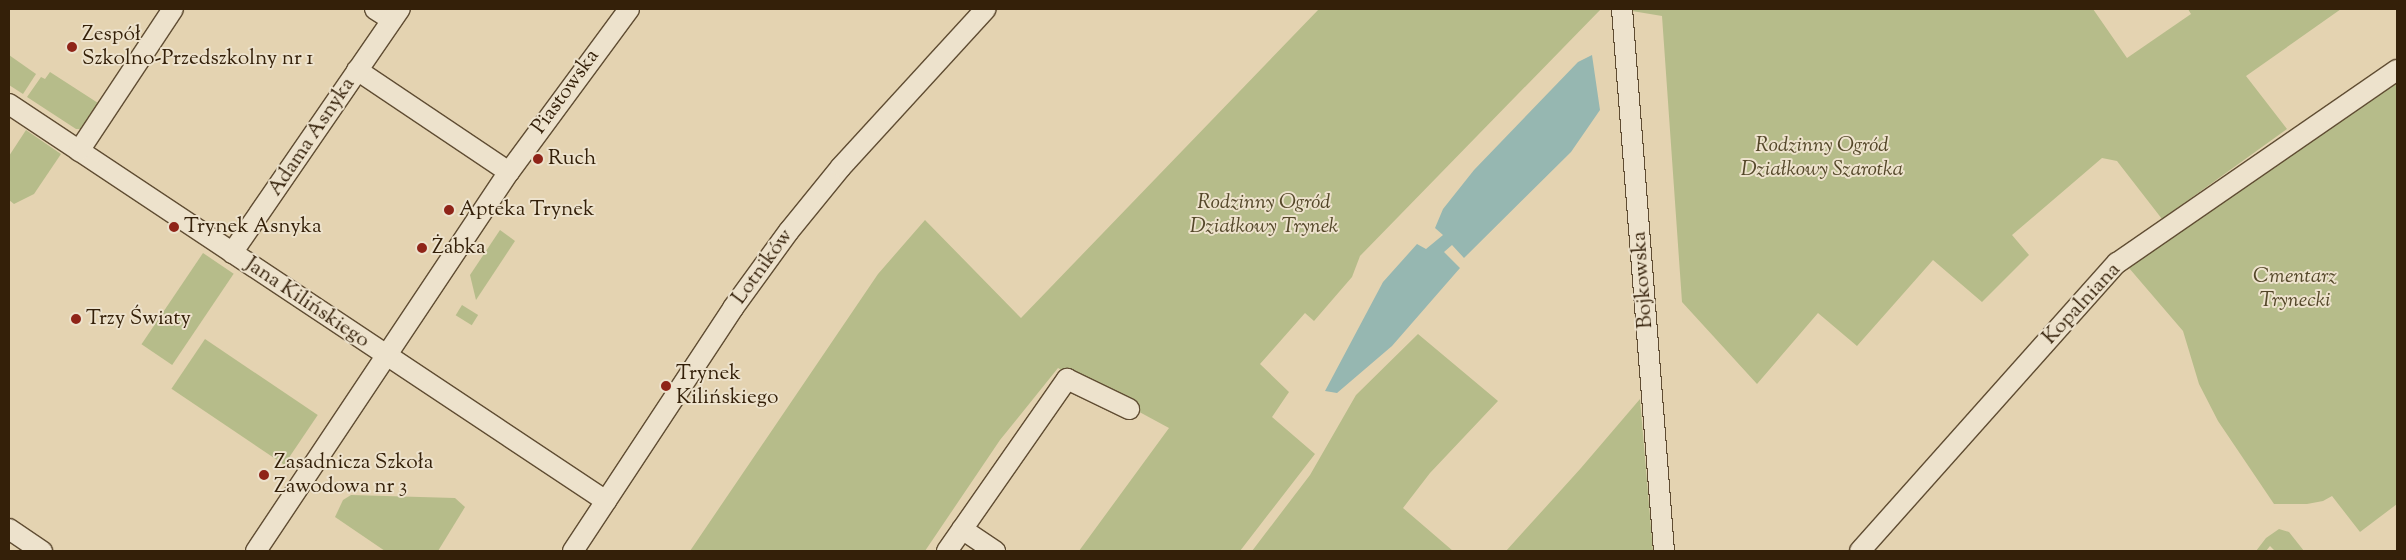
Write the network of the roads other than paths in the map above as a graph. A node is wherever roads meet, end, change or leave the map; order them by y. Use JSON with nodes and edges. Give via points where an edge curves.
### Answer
{"nodes":[{"id":1,"x":173,"y":9,"type":"edge"},
{"id":2,"x":375,"y":9,"type":"edge"},
{"id":3,"x":629,"y":9,"type":"edge"},
{"id":4,"x":986,"y":9,"type":"edge"},
{"id":5,"x":1622,"y":9,"type":"edge"},
{"id":6,"x":396,"y":14,"type":"edge"},
{"id":7,"x":357,"y":70,"type":"junction"},
{"id":8,"x":2397,"y":70,"type":"edge"},
{"id":9,"x":9,"y":104,"type":"edge"},
{"id":10,"x":79,"y":150,"type":"junction"},
{"id":11,"x":509,"y":172,"type":"junction"},
{"id":12,"x":232,"y":253,"type":"junction"},
{"id":13,"x":385,"y":355,"type":"junction"},
{"id":14,"x":1129,"y":409,"type":"dead end"},
{"id":15,"x":606,"y":501,"type":"junction"},
{"id":16,"x":9,"y":529,"type":"edge"},
{"id":17,"x":962,"y":529,"type":"junction"},
{"id":18,"x":42,"y":551,"type":"edge"},
{"id":19,"x":256,"y":551,"type":"edge"},
{"id":20,"x":573,"y":551,"type":"edge"},
{"id":21,"x":947,"y":551,"type":"edge"},
{"id":22,"x":995,"y":551,"type":"edge"},
{"id":23,"x":1664,"y":551,"type":"edge"},
{"id":24,"x":1860,"y":551,"type":"edge"}],
"edges":[{"from":1,"to":10,"type":"street"},
{"from":2,"to":6,"type":"street"},
{"from":3,"to":11,"type":"street","name":"Piastowska"},
{"from":4,"to":15,"type":"street","name":"Lotników","via":[[841,167],[789,231],[733,308]]},
{"from":5,"to":23,"type":"street","name":"Bojkowska"},
{"from":6,"to":7,"type":"street","name":"Adama Asnyka"},
{"from":7,"to":11,"type":"street","name":"Adama Asnyka"},
{"from":7,"to":12,"type":"street","name":"Adama Asnyka"},
{"from":8,"to":24,"type":"street","name":"Kopalniana","via":[[2117,263]]},
{"from":9,"to":10,"type":"street","name":"Jana Kilińskiego"},
{"from":10,"to":12,"type":"street","name":"Jana Kilińskiego"},
{"from":11,"to":13,"type":"street","name":"Piastowska"},
{"from":12,"to":13,"type":"street","name":"Jana Kilińskiego"},
{"from":13,"to":15,"type":"street","name":"Jana Kilińskiego"},
{"from":13,"to":19,"type":"street","name":"Piastowska"},
{"from":14,"to":17,"type":"street","via":[[1067,379]]},
{"from":15,"to":20,"type":"street","name":"Lotników"},
{"from":16,"to":18,"type":"street"},
{"from":17,"to":21,"type":"street"},
{"from":17,"to":22,"type":"street"}]}
